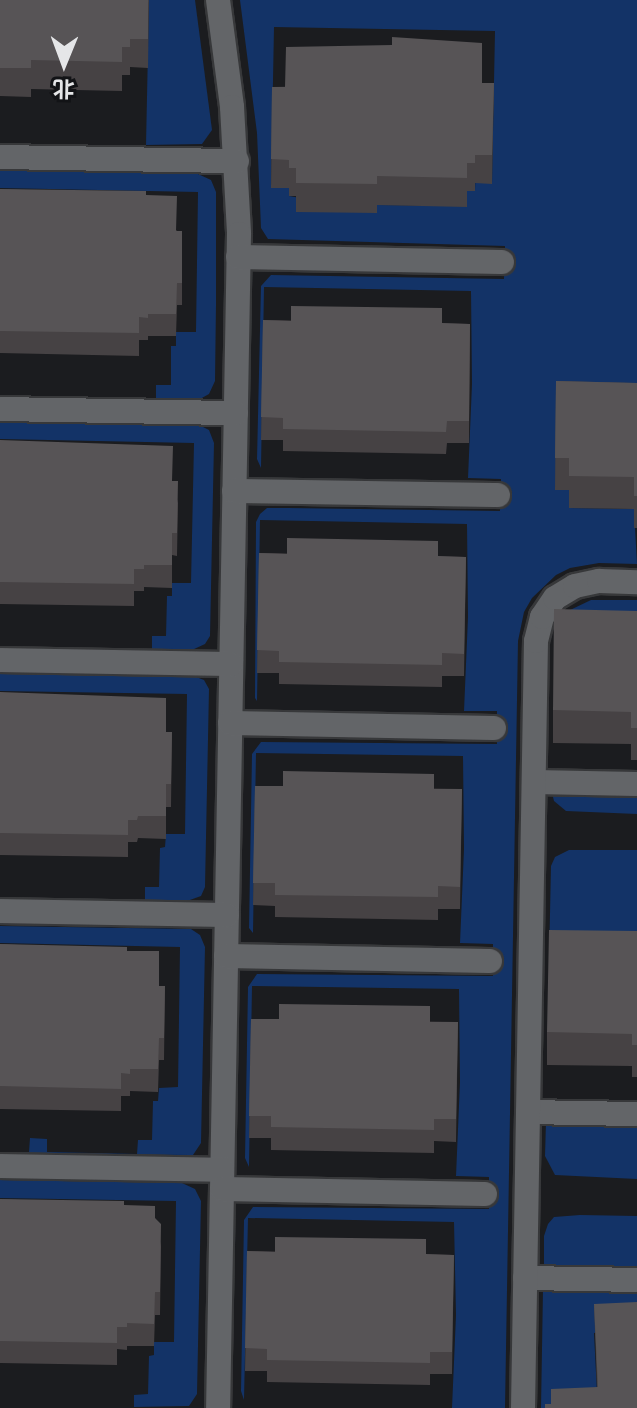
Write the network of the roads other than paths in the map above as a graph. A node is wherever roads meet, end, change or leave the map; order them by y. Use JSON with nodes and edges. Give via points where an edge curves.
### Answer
{"nodes":[{"id":1,"x":218,"y":0,"type":"edge"},
{"id":2,"x":0,"y":157,"type":"edge"},
{"id":3,"x":236,"y":161,"type":"junction"},
{"id":4,"x":238,"y":257,"type":"junction"},
{"id":5,"x":502,"y":262,"type":"dead end"},
{"id":6,"x":0,"y":409,"type":"edge"},
{"id":7,"x":236,"y":413,"type":"junction"},
{"id":8,"x":234,"y":491,"type":"junction"},
{"id":9,"x":498,"y":495,"type":"dead end"},
{"id":10,"x":637,"y":582,"type":"edge"},
{"id":11,"x":0,"y":660,"type":"edge"},
{"id":12,"x":231,"y":664,"type":"junction"},
{"id":13,"x":230,"y":723,"type":"junction"},
{"id":14,"x":494,"y":728,"type":"dead end"},
{"id":15,"x":534,"y":782,"type":"junction"},
{"id":16,"x":637,"y":784,"type":"edge"},
{"id":17,"x":0,"y":911,"type":"edge"},
{"id":18,"x":227,"y":915,"type":"junction"},
{"id":19,"x":226,"y":956,"type":"junction"},
{"id":20,"x":490,"y":961,"type":"dead end"},
{"id":21,"x":528,"y":1112,"type":"junction"},
{"id":22,"x":637,"y":1114,"type":"edge"},
{"id":23,"x":0,"y":1166,"type":"edge"},
{"id":24,"x":222,"y":1179,"type":"junction"},
{"id":25,"x":485,"y":1194,"type":"dead end"},
{"id":26,"x":525,"y":1278,"type":"junction"},
{"id":27,"x":637,"y":1280,"type":"edge"},
{"id":28,"x":218,"y":1408,"type":"edge"},
{"id":29,"x":523,"y":1408,"type":"edge"}],
"edges":[{"from":1,"to":3,"type":"street"},
{"from":2,"to":3,"type":"street"},
{"from":3,"to":4,"type":"street"},
{"from":4,"to":5,"type":"street"},
{"from":4,"to":7,"type":"street"},
{"from":6,"to":7,"type":"street"},
{"from":7,"to":8,"type":"street"},
{"from":8,"to":9,"type":"street"},
{"from":8,"to":12,"type":"street"},
{"from":10,"to":15,"type":"street","via":[[575,586],[555,598],[542,617],[536,641]]},
{"from":11,"to":12,"type":"street"},
{"from":12,"to":13,"type":"street"},
{"from":13,"to":14,"type":"street"},
{"from":13,"to":18,"type":"street"},
{"from":15,"to":16,"type":"street"},
{"from":15,"to":21,"type":"street"},
{"from":17,"to":18,"type":"street"},
{"from":18,"to":19,"type":"street"},
{"from":19,"to":20,"type":"street"},
{"from":19,"to":24,"type":"street"},
{"from":21,"to":22,"type":"street"},
{"from":21,"to":26,"type":"street"},
{"from":23,"to":24,"type":"street"},
{"from":24,"to":25,"type":"street"},
{"from":24,"to":28,"type":"street"},
{"from":26,"to":27,"type":"street"},
{"from":26,"to":29,"type":"street"}]}
